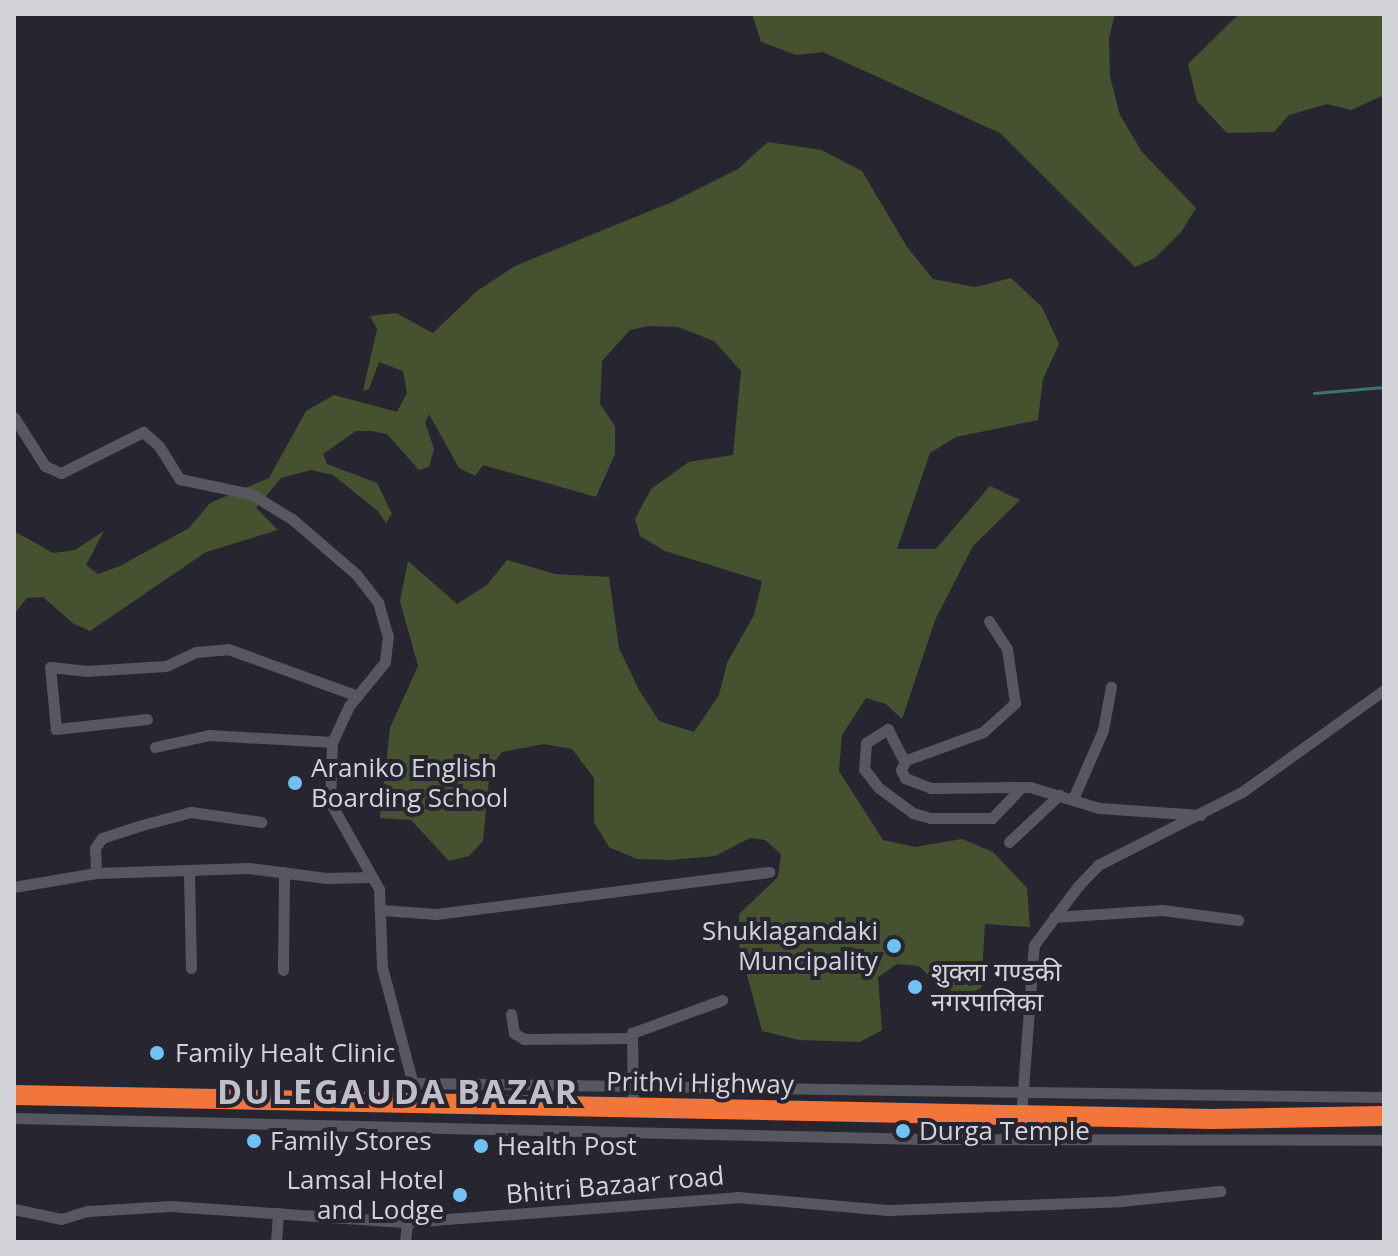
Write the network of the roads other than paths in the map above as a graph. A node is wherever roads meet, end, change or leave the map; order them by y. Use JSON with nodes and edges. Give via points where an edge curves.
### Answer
{"nodes":[{"id":1,"x":14,"y":417,"type":"edge"},
{"id":2,"x":989,"y":621,"type":"dead end"},
{"id":3,"x":1111,"y":687,"type":"dead end"},
{"id":4,"x":1384,"y":690,"type":"edge"},
{"id":5,"x":358,"y":696,"type":"junction"},
{"id":6,"x":147,"y":719,"type":"dead end"},
{"id":7,"x":332,"y":742,"type":"junction"},
{"id":8,"x":155,"y":747,"type":"dead end"},
{"id":9,"x":904,"y":761,"type":"junction"},
{"id":10,"x":1021,"y":788,"type":"junction"},
{"id":11,"x":1059,"y":795,"type":"junction"},
{"id":12,"x":1073,"y":799,"type":"junction"},
{"id":13,"x":1201,"y":815,"type":"junction"},
{"id":14,"x":261,"y":822,"type":"dead end"},
{"id":15,"x":1009,"y":842,"type":"dead end"},
{"id":16,"x":284,"y":872,"type":"junction"},
{"id":17,"x":769,"y":872,"type":"dead end"},
{"id":18,"x":96,"y":873,"type":"junction"},
{"id":19,"x":189,"y":873,"type":"junction"},
{"id":20,"x":372,"y":877,"type":"junction"},
{"id":21,"x":14,"y":887,"type":"edge"},
{"id":22,"x":383,"y":910,"type":"junction"},
{"id":23,"x":1054,"y":917,"type":"junction"},
{"id":24,"x":1238,"y":920,"type":"dead end"},
{"id":25,"x":191,"y":968,"type":"dead end"},
{"id":26,"x":283,"y":970,"type":"dead end"},
{"id":27,"x":722,"y":1000,"type":"dead end"},
{"id":28,"x":511,"y":1014,"type":"dead end"},
{"id":29,"x":630,"y":1038,"type":"junction"},
{"id":30,"x":634,"y":1086,"type":"junction"},
{"id":31,"x":1021,"y":1089,"type":"junction"},
{"id":32,"x":416,"y":1093,"type":"junction"},
{"id":33,"x":14,"y":1095,"type":"edge"},
{"id":34,"x":1384,"y":1097,"type":"edge"},
{"id":35,"x":633,"y":1107,"type":"junction"},
{"id":36,"x":1021,"y":1116,"type":"junction"},
{"id":37,"x":1384,"y":1116,"type":"edge"},
{"id":38,"x":14,"y":1118,"type":"edge"},
{"id":39,"x":1256,"y":1118,"type":"junction"},
{"id":40,"x":1384,"y":1140,"type":"edge"},
{"id":41,"x":1254,"y":1142,"type":"junction"},
{"id":42,"x":1221,"y":1191,"type":"dead end"},
{"id":43,"x":14,"y":1209,"type":"edge"},
{"id":44,"x":278,"y":1213,"type":"junction"},
{"id":45,"x":407,"y":1222,"type":"junction"},
{"id":46,"x":276,"y":1242,"type":"edge"},
{"id":47,"x":405,"y":1242,"type":"edge"}],
"edges":[{"from":1,"to":5,"type":"street","via":[[52,471],[76,470],[124,437],[143,432],[180,479],[251,494],[292,519],[356,574],[385,616],[385,662]]},
{"from":2,"to":9,"type":"street","via":[[1007,649],[1015,703],[983,732]]},
{"from":3,"to":12,"type":"street","via":[[1103,730]]},
{"from":4,"to":13,"type":"street"},
{"from":5,"to":6,"type":"street","via":[[268,659],[228,649],[196,652],[166,666],[86,671],[50,667],[56,729]]},
{"from":5,"to":7,"type":"street"},
{"from":7,"to":8,"type":"street","via":[[209,735]]},
{"from":7,"to":20,"type":"street","via":[[330,802]]},
{"from":9,"to":10,"type":"street","via":[[901,770],[916,785]]},
{"from":9,"to":10,"type":"street","via":[[888,729],[866,743],[864,769],[879,788],[913,813],[931,818],[992,818]]},
{"from":10,"to":11,"type":"street"},
{"from":11,"to":12,"type":"street"},
{"from":11,"to":15,"type":"street"},
{"from":12,"to":13,"type":"street","via":[[1125,812]]},
{"from":13,"to":23,"type":"street","via":[[1098,865]]},
{"from":14,"to":18,"type":"street","via":[[191,812],[142,825],[102,838],[95,848]]},
{"from":16,"to":19,"type":"street","via":[[249,868]]},
{"from":16,"to":20,"type":"street"},
{"from":16,"to":26,"type":"street"},
{"from":17,"to":22,"type":"street","via":[[436,914]]},
{"from":18,"to":19,"type":"street"},
{"from":18,"to":21,"type":"street"},
{"from":19,"to":25,"type":"street"},
{"from":20,"to":22,"type":"street"},
{"from":22,"to":32,"type":"street","via":[[382,967]]},
{"from":23,"to":24,"type":"street","via":[[1162,910]]},
{"from":23,"to":31,"type":"street","via":[[1034,945]]},
{"from":27,"to":29,"type":"street","via":[[639,1029]]},
{"from":28,"to":29,"type":"street","via":[[514,1033],[524,1039]]},
{"from":29,"to":30,"type":"street"},
{"from":30,"to":31,"type":"street"},
{"from":30,"to":32,"type":"street"},
{"from":30,"to":35,"type":"street"},
{"from":31,"to":34,"type":"street","via":[[1260,1099]]},
{"from":31,"to":36,"type":"street"},
{"from":32,"to":33,"type":"highway","name":"Prithvi Highway"},
{"from":32,"to":35,"type":"highway","name":"Prithvi Highway"},
{"from":35,"to":36,"type":"highway","name":"Prithvi Highway"},
{"from":36,"to":39,"type":"highway","name":"Prithvi Highway"},
{"from":37,"to":39,"type":"highway","name":"Prithvi Highway"},
{"from":38,"to":41,"type":"street"},
{"from":39,"to":41,"type":"street"},
{"from":40,"to":41,"type":"street"},
{"from":42,"to":45,"type":"street","name":"Bhitri Bazaar road","via":[[1120,1201],[890,1210],[737,1197]]},
{"from":43,"to":44,"type":"street","name":"Bhitri Bazaar road","via":[[61,1219],[88,1211],[170,1206]]},
{"from":44,"to":45,"type":"street","name":"Bhitri Bazaar road"},
{"from":44,"to":46,"type":"street"},
{"from":45,"to":47,"type":"street"}]}
